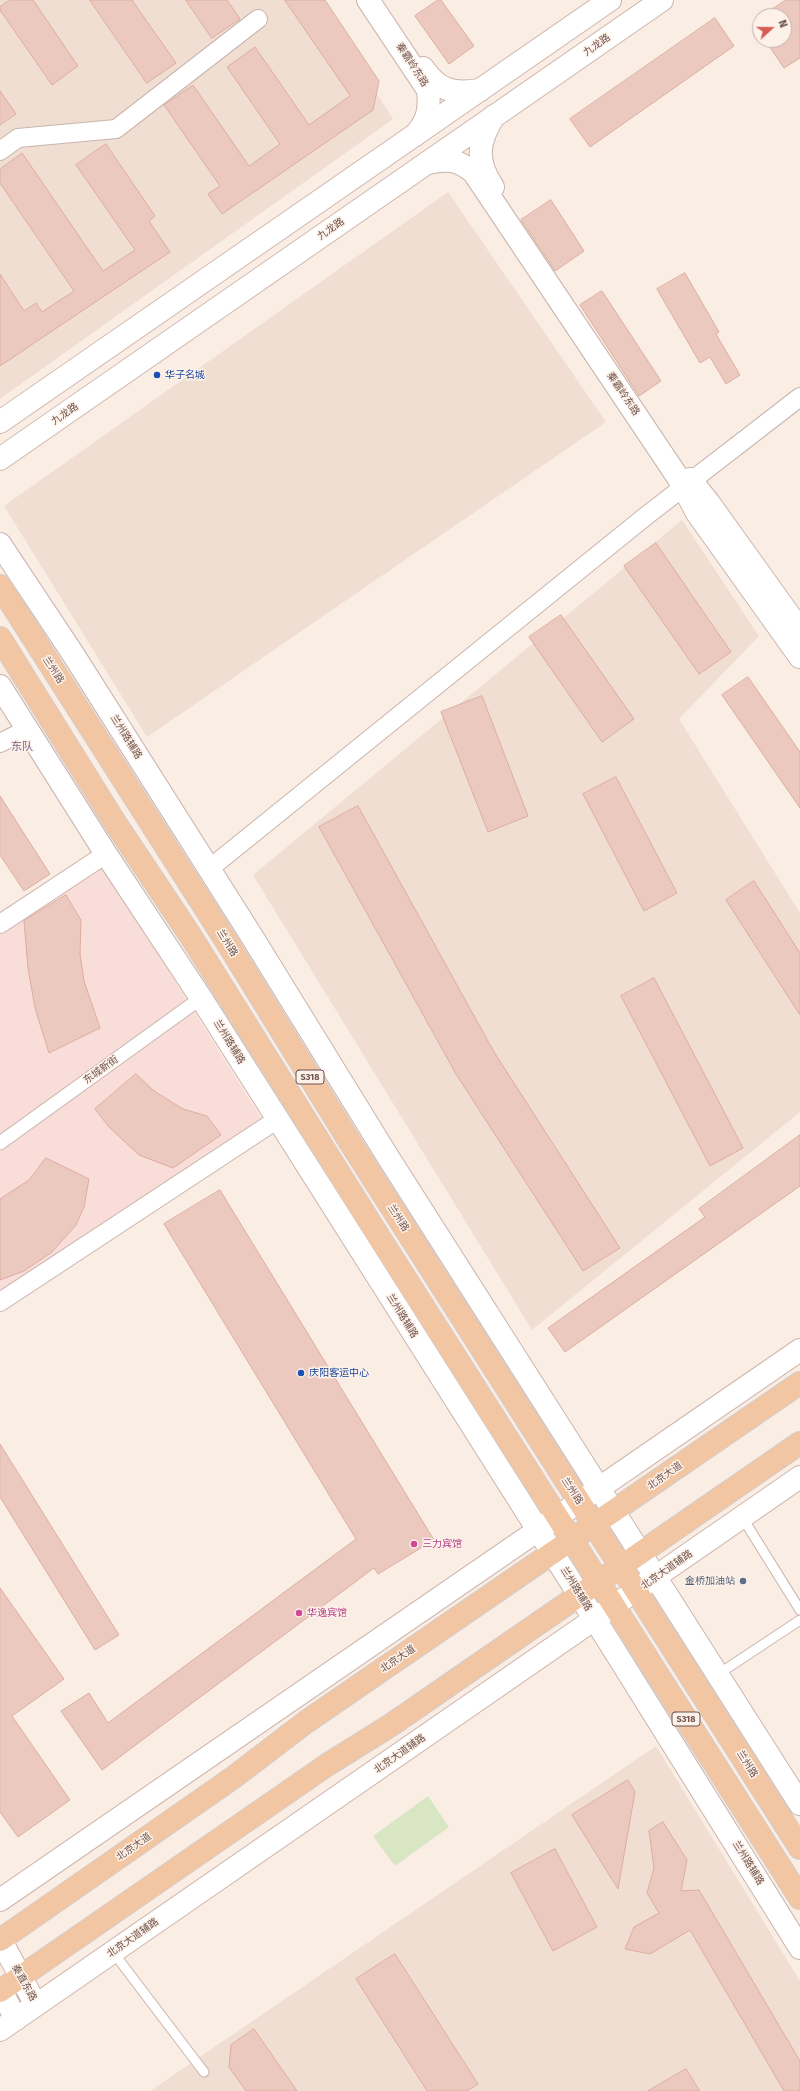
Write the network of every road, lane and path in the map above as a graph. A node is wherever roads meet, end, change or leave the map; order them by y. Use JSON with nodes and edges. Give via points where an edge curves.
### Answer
{"nodes":[{"id":1,"x":368,"y":0,"type":"edge"},
{"id":2,"x":376,"y":0,"type":"edge"},
{"id":3,"x":610,"y":0,"type":"edge"},
{"id":4,"x":662,"y":0,"type":"edge"},
{"id":5,"x":258,"y":20,"type":"dead end"},
{"id":6,"x":480,"y":90,"type":"junction"},
{"id":7,"x":494,"y":116,"type":"junction"},
{"id":8,"x":415,"y":135,"type":"junction"},
{"id":9,"x":0,"y":151,"type":"edge"},
{"id":10,"x":427,"y":163,"type":"junction"},
{"id":11,"x":800,"y":398,"type":"edge"},
{"id":12,"x":0,"y":422,"type":"edge"},
{"id":13,"x":0,"y":459,"type":"edge"},
{"id":14,"x":687,"y":483,"type":"junction"},
{"id":15,"x":0,"y":544,"type":"edge"},
{"id":16,"x":0,"y":586,"type":"edge"},
{"id":17,"x":800,"y":630,"type":"edge"},
{"id":18,"x":0,"y":638,"type":"edge"},
{"id":19,"x":800,"y":657,"type":"edge"},
{"id":20,"x":0,"y":686,"type":"edge"},
{"id":21,"x":28,"y":728,"type":"junction"},
{"id":22,"x":0,"y":743,"type":"edge"},
{"id":23,"x":106,"y":854,"type":"junction"},
{"id":24,"x":209,"y":869,"type":"junction"},
{"id":25,"x":0,"y":924,"type":"edge"},
{"id":26,"x":201,"y":998,"type":"junction"},
{"id":27,"x":278,"y":1119,"type":"junction"},
{"id":28,"x":0,"y":1143,"type":"edge"},
{"id":29,"x":0,"y":1302,"type":"edge"},
{"id":30,"x":800,"y":1350,"type":"edge"},
{"id":31,"x":800,"y":1383,"type":"edge"},
{"id":32,"x":800,"y":1443,"type":"edge"},
{"id":33,"x":800,"y":1477,"type":"edge"},
{"id":34,"x":599,"y":1488,"type":"junction"},
{"id":35,"x":579,"y":1502,"type":"junction"},
{"id":36,"x":614,"y":1512,"type":"junction"},
{"id":37,"x":557,"y":1517,"type":"junction"},
{"id":38,"x":742,"y":1517,"type":"junction"},
{"id":39,"x":594,"y":1525,"type":"junction"},
{"id":40,"x":538,"y":1530,"type":"junction"},
{"id":41,"x":572,"y":1540,"type":"junction"},
{"id":42,"x":553,"y":1553,"type":"junction"},
{"id":43,"x":640,"y":1554,"type":"junction"},
{"id":44,"x":621,"y":1567,"type":"junction"},
{"id":45,"x":656,"y":1577,"type":"junction"},
{"id":46,"x":599,"y":1582,"type":"junction"},
{"id":47,"x":636,"y":1591,"type":"junction"},
{"id":48,"x":579,"y":1595,"type":"junction"},
{"id":49,"x":614,"y":1606,"type":"junction"},
{"id":50,"x":800,"y":1610,"type":"edge"},
{"id":51,"x":595,"y":1619,"type":"junction"},
{"id":52,"x":800,"y":1620,"type":"edge"},
{"id":53,"x":717,"y":1675,"type":"junction"},
{"id":54,"x":800,"y":1804,"type":"edge"},
{"id":55,"x":800,"y":1848,"type":"edge"},
{"id":56,"x":800,"y":1898,"type":"edge"},
{"id":57,"x":0,"y":1900,"type":"edge"},
{"id":58,"x":0,"y":1940,"type":"edge"},
{"id":59,"x":800,"y":1948,"type":"edge"},
{"id":60,"x":113,"y":1952,"type":"junction"},
{"id":61,"x":20,"y":1977,"type":"junction"},
{"id":62,"x":0,"y":1990,"type":"edge"},
{"id":63,"x":36,"y":2005,"type":"junction"},
{"id":64,"x":8,"y":2024,"type":"edge"},
{"id":65,"x":204,"y":2072,"type":"dead end"}],
"edges":[{"from":1,"to":8,"type":"street","name":"秦霸岭东路","via":[[428,90],[428,116]]},
{"from":2,"to":6,"type":"street","name":"秦霸岭东路","via":[[429,77],[452,92]]},
{"from":3,"to":6,"type":"street"},
{"from":4,"to":7,"type":"street","name":"九龙路"},
{"from":5,"to":9,"type":"street","via":[[116,129],[18,138]]},
{"from":6,"to":8,"type":"street"},
{"from":7,"to":10,"type":"street","name":"九龙路"},
{"from":7,"to":14,"type":"street","name":"秦霸岭东路","via":[[482,139],[480,152],[490,182]]},
{"from":8,"to":12,"type":"street"},
{"from":10,"to":13,"type":"street","name":"九龙路"},
{"from":10,"to":14,"type":"street","name":"秦霸岭东路","via":[[454,161],[474,173]]},
{"from":11,"to":14,"type":"street"},
{"from":14,"to":17,"type":"street","name":"秦霸岭东路","via":[[709,503]]},
{"from":14,"to":19,"type":"street","name":"秦霸岭东路","via":[[697,513]]},
{"from":14,"to":24,"type":"street"},
{"from":15,"to":24,"type":"street","name":"兰州路辅路"},
{"from":16,"to":35,"type":"main road","name":"兰州路","number":"S318"},
{"from":18,"to":37,"type":"main road","number":"S318"},
{"from":20,"to":21,"type":"street","name":"兰州路辅路"},
{"from":21,"to":22,"type":"street"},
{"from":21,"to":23,"type":"street","name":"兰州路辅路"},
{"from":23,"to":25,"type":"street"},
{"from":23,"to":26,"type":"street","name":"兰州路辅路"},
{"from":24,"to":34,"type":"street","name":"兰州路辅路","via":[[388,1157]]},
{"from":26,"to":27,"type":"street","name":"兰州路辅路"},
{"from":26,"to":28,"type":"street","name":"东城新街"},
{"from":27,"to":29,"type":"street"},
{"from":27,"to":40,"type":"street","name":"兰州路辅路"},
{"from":30,"to":34,"type":"street"},
{"from":31,"to":36,"type":"main road","name":"北京大道"},
{"from":32,"to":43,"type":"main road"},
{"from":33,"to":38,"type":"street","name":"北京大道辅路"},
{"from":34,"to":35,"type":"street"},
{"from":34,"to":36,"type":"street","name":"兰州路辅路"},
{"from":35,"to":37,"type":"street"},
{"from":35,"to":39,"type":"main road","name":"兰州路","number":"S318"},
{"from":36,"to":39,"type":"main road","name":"北京大道"},
{"from":36,"to":43,"type":"street","name":"兰州路辅路"},
{"from":37,"to":40,"type":"street"},
{"from":37,"to":41,"type":"main road","number":"S318"},
{"from":38,"to":45,"type":"street","name":"北京大道辅路"},
{"from":38,"to":50,"type":"lane"},
{"from":39,"to":41,"type":"main road","name":"北京大道"},
{"from":39,"to":44,"type":"main road","name":"兰州路","number":"S318"},
{"from":40,"to":42,"type":"street","name":"兰州路辅路"},
{"from":40,"to":57,"type":"street"},
{"from":41,"to":42,"type":"main road","name":"北京大道"},
{"from":41,"to":46,"type":"main road","number":"S318"},
{"from":42,"to":48,"type":"street","name":"兰州路辅路"},
{"from":42,"to":58,"type":"main road","name":"北京大道","via":[[306,1722],[234,1777]]},
{"from":43,"to":44,"type":"main road"},
{"from":43,"to":45,"type":"street","name":"兰州路辅路"},
{"from":44,"to":46,"type":"main road"},
{"from":44,"to":47,"type":"main road","name":"兰州路","number":"S318"},
{"from":45,"to":47,"type":"street","name":"北京大道辅路"},
{"from":45,"to":53,"type":"street","name":"兰州路辅路"},
{"from":46,"to":48,"type":"main road"},
{"from":46,"to":49,"type":"main road","number":"S318"},
{"from":47,"to":49,"type":"street","name":"北京大道辅路"},
{"from":47,"to":55,"type":"main road","name":"兰州路","number":"S318"},
{"from":48,"to":51,"type":"street","name":"兰州路辅路"},
{"from":48,"to":61,"type":"main road"},
{"from":49,"to":51,"type":"street","name":"北京大道辅路"},
{"from":49,"to":56,"type":"main road","number":"S318"},
{"from":51,"to":59,"type":"street","name":"兰州路辅路"},
{"from":51,"to":60,"type":"street","name":"北京大道辅路"},
{"from":52,"to":53,"type":"lane"},
{"from":53,"to":54,"type":"street","name":"兰州路辅路"},
{"from":58,"to":61,"type":"street","name":"秦直东路"},
{"from":60,"to":63,"type":"street","name":"北京大道辅路"},
{"from":60,"to":65,"type":"lane"},
{"from":61,"to":62,"type":"main road"},
{"from":61,"to":63,"type":"street","name":"秦直东路"},
{"from":62,"to":64,"type":"street"},
{"from":63,"to":64,"type":"street","name":"北京大道辅路"}]}
